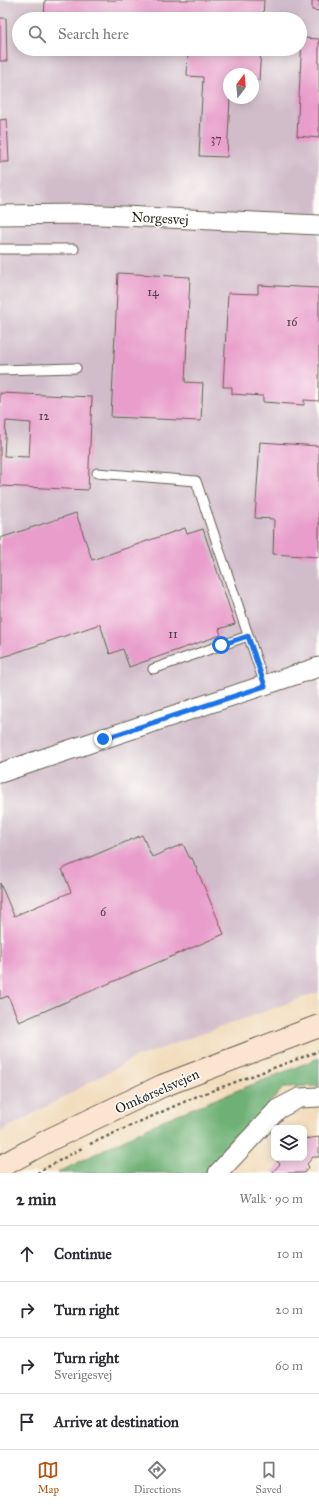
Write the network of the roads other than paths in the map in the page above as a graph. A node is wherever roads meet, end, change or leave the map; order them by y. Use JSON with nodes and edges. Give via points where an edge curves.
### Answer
{"nodes":[{"id":1,"x":0,"y":215,"type":"edge"},
{"id":2,"x":319,"y":225,"type":"edge"},
{"id":3,"x":0,"y":249,"type":"edge"},
{"id":4,"x":74,"y":249,"type":"dead end"},
{"id":5,"x":76,"y":368,"type":"dead end"},
{"id":6,"x":0,"y":370,"type":"edge"},
{"id":7,"x":97,"y":473,"type":"dead end"},
{"id":8,"x":248,"y":636,"type":"junction"},
{"id":9,"x":319,"y":667,"type":"edge"},
{"id":10,"x":153,"y":669,"type":"dead end"},
{"id":11,"x":265,"y":686,"type":"junction"},
{"id":12,"x":0,"y":773,"type":"edge"},
{"id":13,"x":319,"y":1026,"type":"edge"},
{"id":14,"x":319,"y":1098,"type":"edge"},
{"id":15,"x":0,"y":1167,"type":"edge"},
{"id":16,"x":218,"y":1173,"type":"edge"}],
"edges":[{"from":1,"to":2,"type":"street","name":"Norgesvej","via":[[79,214]]},
{"from":3,"to":4,"type":"lane"},
{"from":5,"to":6,"type":"lane"},
{"from":7,"to":8,"type":"lane","via":[[196,481]]},
{"from":8,"to":10,"type":"lane"},
{"from":8,"to":11,"type":"lane"},
{"from":9,"to":11,"type":"street"},
{"from":11,"to":12,"type":"street"},
{"from":13,"to":15,"type":"main road","name":"Omkørselsvejen","via":[[162,1086],[51,1139]]},
{"from":14,"to":16,"type":"street","via":[[299,1098],[278,1108]]}]}
